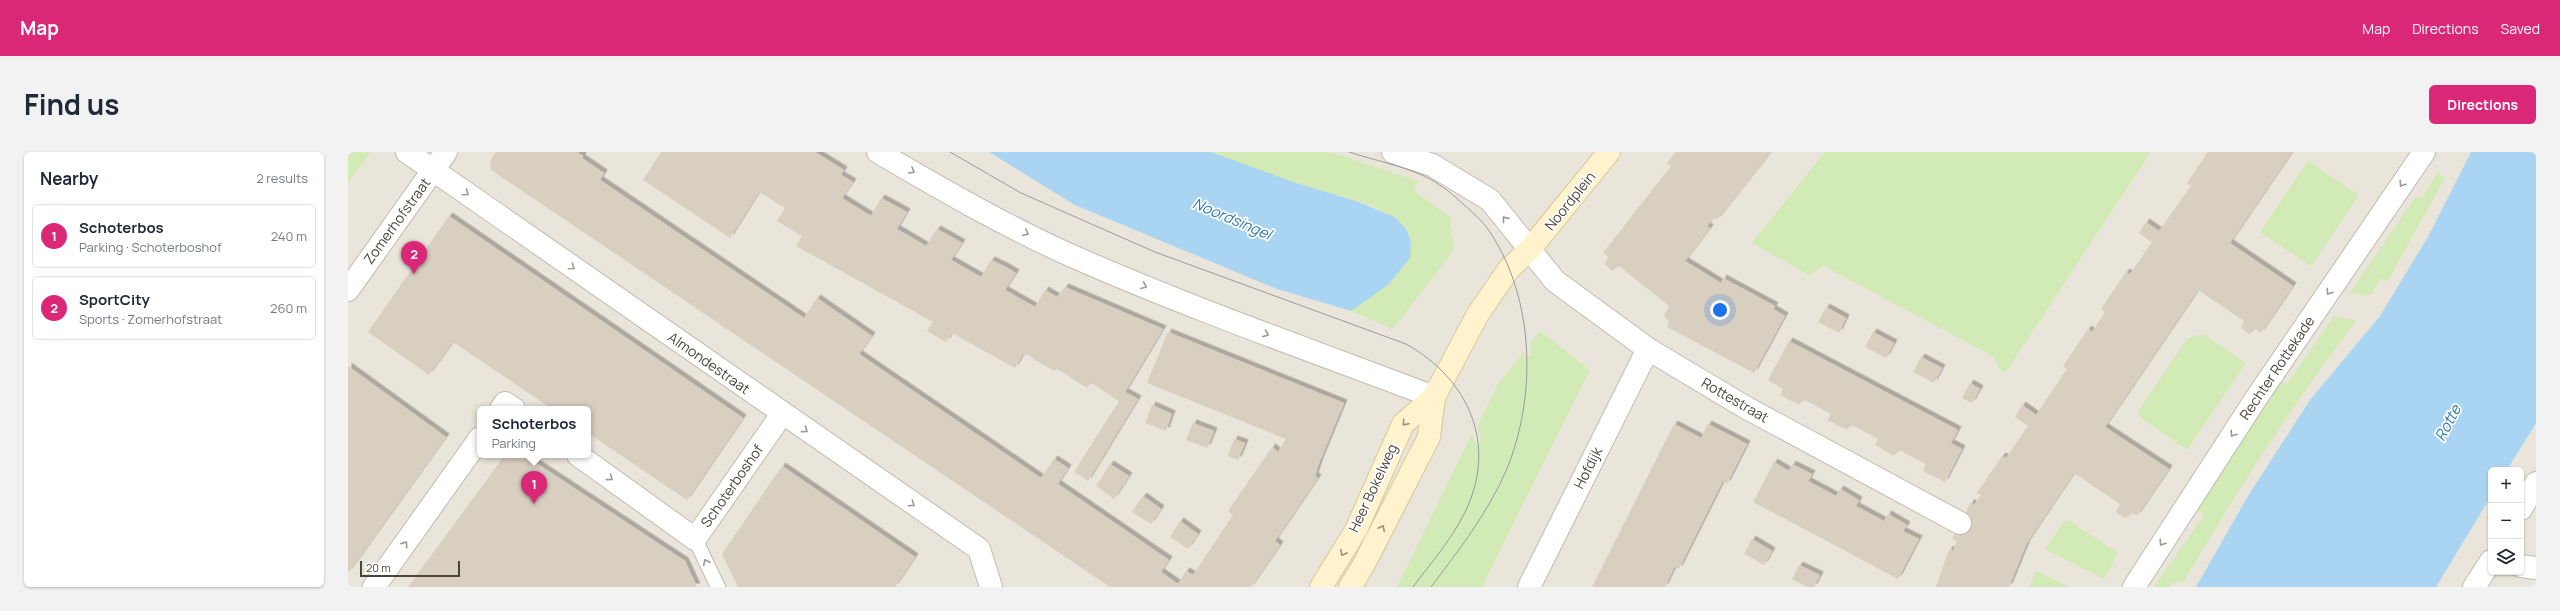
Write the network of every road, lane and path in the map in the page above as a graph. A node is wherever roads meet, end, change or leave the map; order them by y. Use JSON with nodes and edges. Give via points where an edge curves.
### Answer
{"nodes":[{"id":1,"x":407,"y":152,"type":"edge"},
{"id":2,"x":446,"y":152,"type":"edge"},
{"id":3,"x":878,"y":152,"type":"edge"},
{"id":4,"x":1392,"y":152,"type":"edge"},
{"id":5,"x":1609,"y":152,"type":"edge"},
{"id":6,"x":2424,"y":152,"type":"edge"},
{"id":7,"x":1437,"y":158,"type":"edge"},
{"id":8,"x":434,"y":170,"type":"junction"},
{"id":9,"x":1530,"y":249,"type":"junction"},
{"id":10,"x":348,"y":290,"type":"edge"},
{"id":11,"x":1648,"y":349,"type":"junction"},
{"id":12,"x":1434,"y":397,"type":"junction"},
{"id":13,"x":782,"y":414,"type":"junction"},
{"id":14,"x":477,"y":442,"type":"edge"},
{"id":15,"x":582,"y":458,"type":"edge"},
{"id":16,"x":2536,"y":483,"type":"edge"},
{"id":17,"x":2524,"y":504,"type":"edge"},
{"id":18,"x":1960,"y":523,"type":"dead end"},
{"id":19,"x":695,"y":539,"type":"junction"},
{"id":20,"x":2488,"y":566,"type":"edge"},
{"id":21,"x":2524,"y":566,"type":"edge"},
{"id":22,"x":2536,"y":568,"type":"edge"},
{"id":23,"x":717,"y":586,"type":"edge"},
{"id":24,"x":374,"y":587,"type":"edge"},
{"id":25,"x":991,"y":587,"type":"edge"},
{"id":26,"x":1321,"y":587,"type":"edge"},
{"id":27,"x":1350,"y":587,"type":"edge"},
{"id":28,"x":1529,"y":587,"type":"edge"},
{"id":29,"x":2134,"y":587,"type":"edge"},
{"id":30,"x":2474,"y":587,"type":"edge"}],
"edges":[{"from":1,"to":8,"type":"street","name":"Almondestraat"},
{"from":2,"to":8,"type":"street","name":"Zomerhofstraat"},
{"from":3,"to":12,"type":"street","one_way":true,"via":[[969,205],[1071,255],[1176,300]]},
{"from":4,"to":7,"type":"street"},
{"from":5,"to":9,"type":"street","name":"Noordplein"},
{"from":6,"to":29,"type":"street","name":"Rechter Rottekade","one_way":true,"via":[[2255,400]]},
{"from":9,"to":7,"type":"street","one_way":true,"via":[[1490,200]]},
{"from":8,"to":10,"type":"street","name":"Zomerhofstraat"},
{"from":8,"to":13,"type":"street","name":"Almondestraat","one_way":true},
{"from":9,"to":11,"type":"street","name":"Rottestraat","via":[[1554,281]]},
{"from":9,"to":12,"type":"street","name":"Heer Bokelweg","via":[[1509,269],[1488,298],[1445,372]]},
{"from":11,"to":18,"type":"street","name":"Rottestraat","via":[[1745,407]]},
{"from":11,"to":28,"type":"street","name":"Hofdijk"},
{"from":12,"to":26,"type":"street","name":"Heer Bokelweg","one_way":true,"via":[[1403,424],[1356,530]]},
{"from":27,"to":12,"type":"street","name":"Heer Bokelweg","one_way":true,"via":[[1429,436]]},
{"from":13,"to":19,"type":"street","name":"Schoterboshof"},
{"from":13,"to":25,"type":"street","name":"Almondestraat","one_way":true,"via":[[978,549]]},
{"from":24,"to":14,"type":"street","one_way":true},
{"from":15,"to":19,"type":"street","name":"Schoterboshof","one_way":true},
{"from":16,"to":17,"type":"street"},
{"from":23,"to":19,"type":"lane","one_way":true},
{"from":20,"to":30,"type":"street"},
{"from":21,"to":22,"type":"street"}]}
